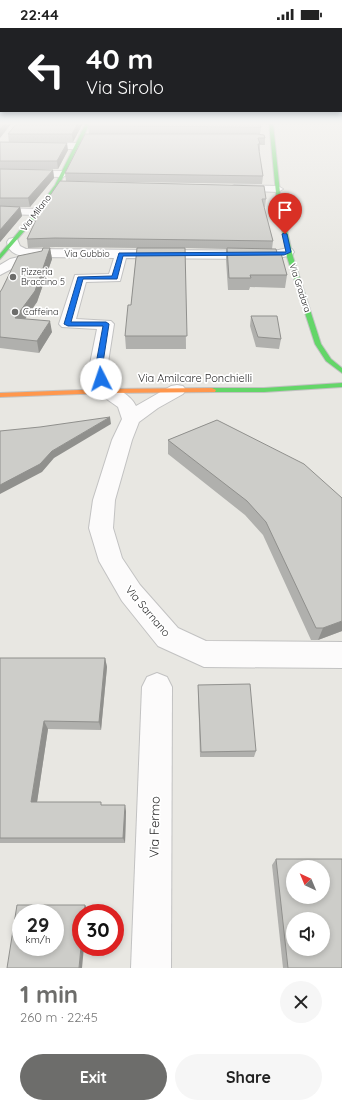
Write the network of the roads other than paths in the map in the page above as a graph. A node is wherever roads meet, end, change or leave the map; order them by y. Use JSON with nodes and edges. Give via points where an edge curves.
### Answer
{"nodes":[{"id":1,"x":67,"y":167,"type":"edge"},
{"id":2,"x":274,"y":167,"type":"edge"},
{"id":3,"x":0,"y":173,"type":"edge"},
{"id":4,"x":63,"y":174,"type":"junction"},
{"id":5,"x":223,"y":188,"type":"edge"},
{"id":6,"x":278,"y":189,"type":"junction"},
{"id":7,"x":0,"y":211,"type":"edge"},
{"id":8,"x":38,"y":212,"type":"junction"},
{"id":9,"x":13,"y":242,"type":"junction"},
{"id":10,"x":288,"y":252,"type":"junction"},
{"id":11,"x":54,"y":254,"type":"junction"},
{"id":12,"x":121,"y":254,"type":"junction"},
{"id":13,"x":0,"y":257,"type":"edge"},
{"id":14,"x":0,"y":270,"type":"edge"},
{"id":15,"x":342,"y":371,"type":"edge"},
{"id":16,"x":314,"y":378,"type":"dead end"},
{"id":17,"x":342,"y":378,"type":"edge"},
{"id":18,"x":102,"y":382,"type":"junction"},
{"id":19,"x":342,"y":385,"type":"edge"},
{"id":20,"x":177,"y":390,"type":"junction"},
{"id":21,"x":0,"y":395,"type":"edge"},
{"id":22,"x":131,"y":419,"type":"junction"},
{"id":23,"x":342,"y":655,"type":"edge"},
{"id":24,"x":157,"y":687,"type":"dead end"},
{"id":25,"x":151,"y":968,"type":"edge"}],
"edges":[{"from":1,"to":4,"type":"street","name":"Via Milano"},
{"from":2,"to":6,"type":"street","name":"Via Gradara"},
{"from":3,"to":4,"type":"street"},
{"from":4,"to":8,"type":"street","name":"Via Milano","via":[[61,185]]},
{"from":5,"to":6,"type":"street"},
{"from":6,"to":10,"type":"street","name":"Via Gradara"},
{"from":7,"to":8,"type":"street"},
{"from":8,"to":9,"type":"street","name":"Via Milano"},
{"from":9,"to":11,"type":"street","name":"Via Gubbio","via":[[18,251]]},
{"from":9,"to":13,"type":"street","name":"Via Milano"},
{"from":10,"to":12,"type":"street","name":"Via Gubbio","via":[[274,255]]},
{"from":10,"to":15,"type":"street","name":"Via Gradara","via":[[324,355]]},
{"from":11,"to":12,"type":"street","name":"Via Gubbio"},
{"from":11,"to":14,"type":"street","name":"Via Gubbio","via":[[25,259]]},
{"from":12,"to":18,"type":"street","via":[[115,278],[80,278],[68,324],[106,324],[98,369]]},
{"from":16,"to":17,"type":"street"},
{"from":18,"to":20,"type":"street","name":"Via Amilcare Ponchielli"},
{"from":18,"to":21,"type":"street","name":"Via Amilcare Ponchielli"},
{"from":18,"to":22,"type":"street","via":[[126,404]]},
{"from":19,"to":20,"type":"street","name":"Via Amilcare Ponchielli","via":[[264,390]]},
{"from":20,"to":22,"type":"street","name":"Via Sarnano","via":[[151,404]]},
{"from":22,"to":23,"type":"street","name":"Via Sarnano","via":[[104,500],[101,528],[111,561],[131,593],[168,637],[204,654]]},
{"from":24,"to":25,"type":"street","name":"Via Fermo"}]}
